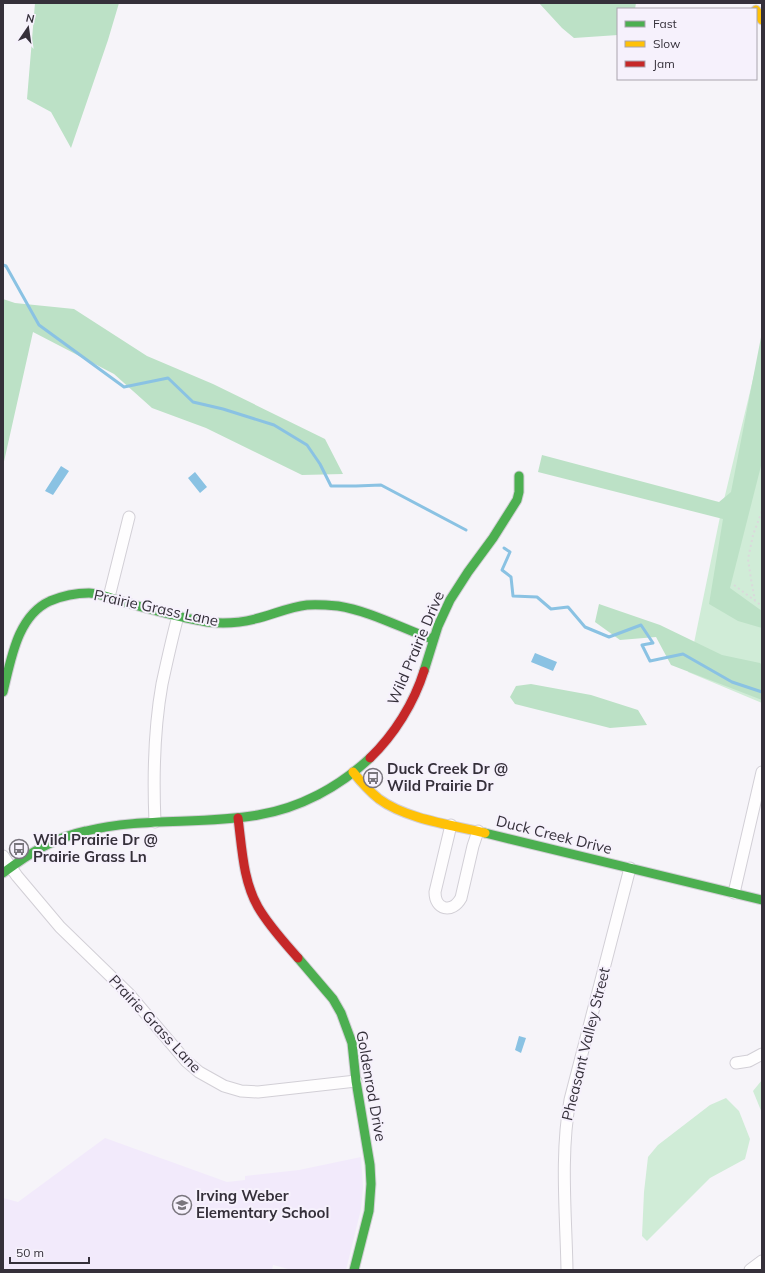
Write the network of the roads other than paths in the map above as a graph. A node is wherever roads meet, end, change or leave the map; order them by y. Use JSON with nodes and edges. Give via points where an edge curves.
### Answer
{"nodes":[{"id":1,"x":519,"y":476,"type":"dead end"},
{"id":2,"x":129,"y":517,"type":"dead end"},
{"id":3,"x":109,"y":597,"type":"junction"},
{"id":4,"x":178,"y":616,"type":"junction"},
{"id":5,"x":432,"y":639,"type":"junction"},
{"id":6,"x":3,"y":692,"type":"edge"},
{"id":7,"x":354,"y":772,"type":"junction"},
{"id":8,"x":762,"y":772,"type":"edge"},
{"id":9,"x":238,"y":818,"type":"junction"},
{"id":10,"x":155,"y":822,"type":"junction"},
{"id":11,"x":451,"y":825,"type":"junction"},
{"id":12,"x":478,"y":831,"type":"junction"},
{"id":13,"x":3,"y":856,"type":"edge"},
{"id":14,"x":630,"y":868,"type":"junction"},
{"id":15,"x":7,"y":870,"type":"edge"},
{"id":16,"x":734,"y":893,"type":"junction"},
{"id":17,"x":762,"y":900,"type":"edge"},
{"id":18,"x":762,"y":1054,"type":"edge"},
{"id":19,"x":736,"y":1063,"type":"dead end"},
{"id":20,"x":356,"y":1081,"type":"junction"},
{"id":21,"x":762,"y":1261,"type":"edge"},
{"id":22,"x":354,"y":1270,"type":"edge"},
{"id":23,"x":567,"y":1270,"type":"edge"},
{"id":24,"x":750,"y":1270,"type":"edge"}],
"edges":[{"from":1,"to":5,"type":"main road","name":"Wild Prairie Drive","via":[[519,495],[496,535],[456,590]]},
{"from":2,"to":3,"type":"street"},
{"from":3,"to":4,"type":"main road","name":"Prairie Grass Lane"},
{"from":3,"to":6,"type":"main road","name":"Prairie Grass Lane","via":[[76,593],[50,601],[40,608],[21,630],[16,641]]},
{"from":4,"to":5,"type":"main road","name":"Prairie Grass Lane","via":[[212,622],[238,622],[257,620],[308,605],[340,606]]},
{"from":4,"to":10,"type":"street","via":[[162,685],[157,721]]},
{"from":5,"to":7,"type":"main road","name":"Wild Prairie Drive","via":[[425,667],[405,712],[387,738]]},
{"from":7,"to":9,"type":"main road","name":"Wild Prairie Drive","via":[[308,800],[285,809]]},
{"from":7,"to":11,"type":"main road","name":"Duck Creek Drive","via":[[368,790],[396,810]]},
{"from":8,"to":16,"type":"street"},
{"from":9,"to":10,"type":"main road","name":"Wild Prairie Drive"},
{"from":9,"to":20,"type":"main road","name":"Goldenrod Drive","via":[[244,864],[249,886],[258,907],[333,999],[352,1043]]},
{"from":10,"to":15,"type":"main road","name":"Wild Prairie Drive","via":[[111,825],[73,834],[32,852]]},
{"from":11,"to":12,"type":"main road","name":"Duck Creek Drive"},
{"from":11,"to":12,"type":"street","via":[[435,892],[438,904],[445,908],[452,908],[461,898]]},
{"from":12,"to":14,"type":"main road","name":"Duck Creek Drive"},
{"from":13,"to":15,"type":"street","name":"Prairie Grass Lane"},
{"from":14,"to":16,"type":"main road","name":"Duck Creek Drive"},
{"from":14,"to":23,"type":"street","name":"Pheasant Valley Street","via":[[566,1121],[564,1143]]},
{"from":15,"to":20,"type":"street","name":"Prairie Grass Lane","via":[[128,994],[186,1060],[211,1080],[241,1091],[258,1092]]},
{"from":16,"to":17,"type":"main road","name":"Duck Creek Drive"},
{"from":18,"to":19,"type":"street","via":[[749,1061]]},
{"from":20,"to":22,"type":"main road","name":"Goldenrod Drive","via":[[371,1184],[369,1211]]},
{"from":21,"to":24,"type":"street"}]}
